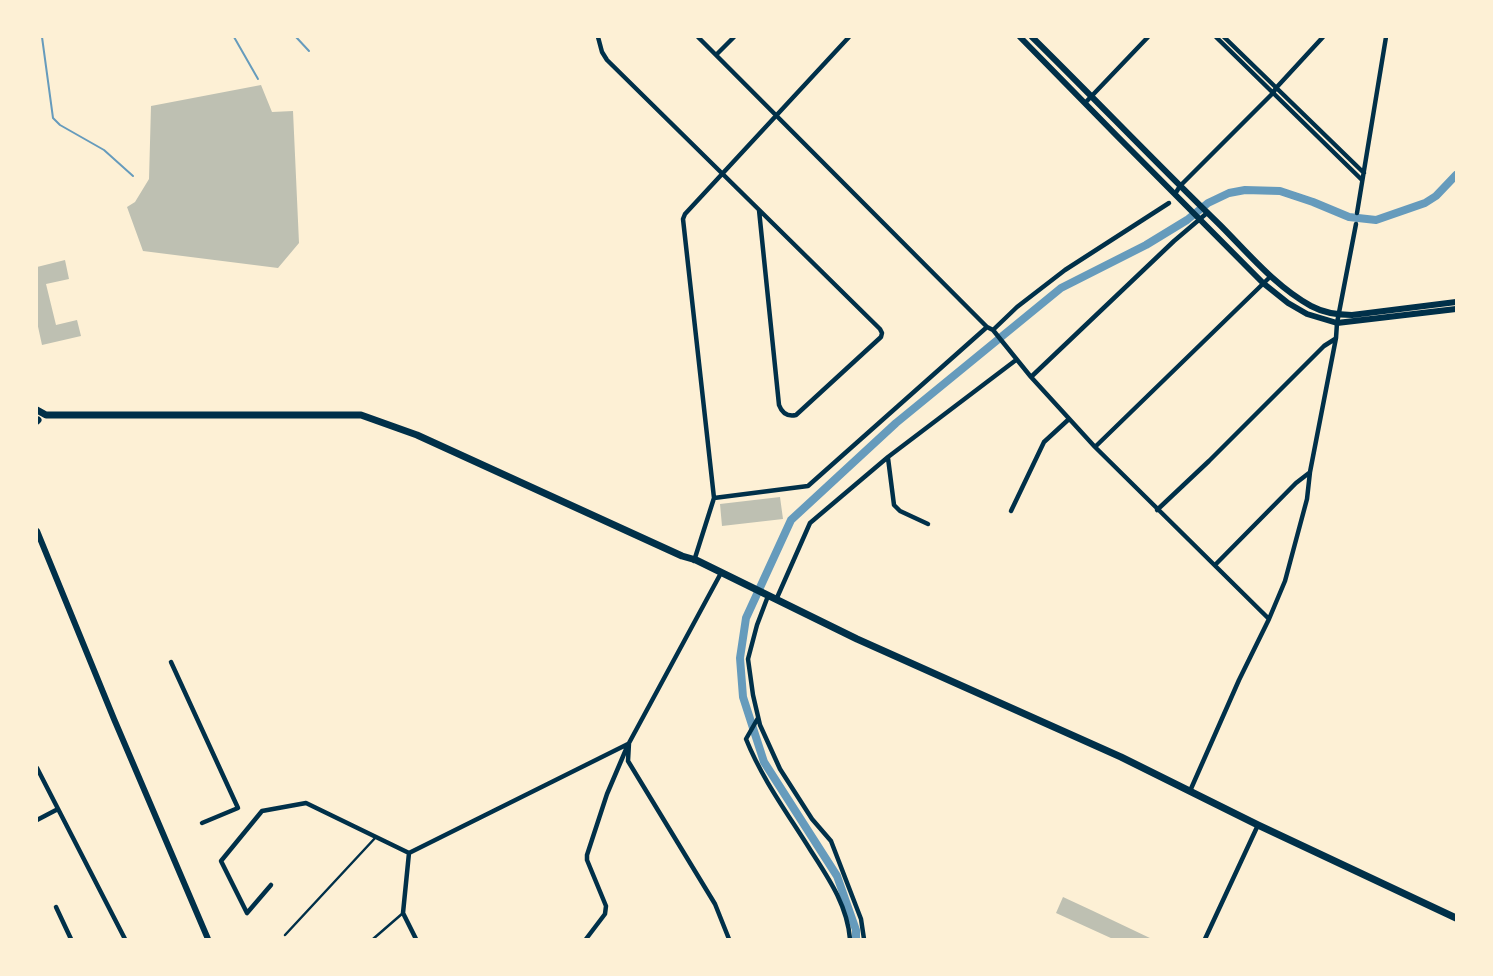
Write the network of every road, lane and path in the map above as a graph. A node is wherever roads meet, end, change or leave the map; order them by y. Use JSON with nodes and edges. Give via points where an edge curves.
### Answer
{"nodes":[{"id":1,"x":598,"y":37,"type":"edge"},
{"id":2,"x":698,"y":37,"type":"edge"},
{"id":3,"x":734,"y":37,"type":"edge"},
{"id":4,"x":851,"y":37,"type":"edge"},
{"id":5,"x":1020,"y":37,"type":"edge"},
{"id":6,"x":1032,"y":37,"type":"edge"},
{"id":7,"x":1148,"y":37,"type":"edge"},
{"id":8,"x":1216,"y":37,"type":"edge"},
{"id":9,"x":1224,"y":37,"type":"edge"},
{"id":10,"x":1323,"y":37,"type":"edge"},
{"id":11,"x":1386,"y":37,"type":"edge"},
{"id":12,"x":716,"y":55,"type":"junction"},
{"id":13,"x":1276,"y":88,"type":"junction"},
{"id":14,"x":1273,"y":93,"type":"junction"},
{"id":15,"x":1091,"y":95,"type":"junction"},
{"id":16,"x":1085,"y":103,"type":"junction"},
{"id":17,"x":776,"y":116,"type":"junction"},
{"id":18,"x":1364,"y":173,"type":"junction"},
{"id":19,"x":723,"y":174,"type":"junction"},
{"id":20,"x":1362,"y":180,"type":"junction"},
{"id":21,"x":1180,"y":187,"type":"junction"},
{"id":22,"x":1175,"y":195,"type":"junction"},
{"id":23,"x":1169,"y":203,"type":"dead end"},
{"id":24,"x":759,"y":210,"type":"junction"},
{"id":25,"x":1207,"y":213,"type":"junction"},
{"id":26,"x":1357,"y":213,"type":"dead end"},
{"id":27,"x":1198,"y":218,"type":"junction"},
{"id":28,"x":1356,"y":224,"type":"dead end"},
{"id":29,"x":1270,"y":275,"type":"junction"},
{"id":30,"x":1263,"y":283,"type":"junction"},
{"id":31,"x":1456,"y":302,"type":"edge"},
{"id":32,"x":1456,"y":310,"type":"edge"},
{"id":33,"x":1339,"y":315,"type":"junction"},
{"id":34,"x":1337,"y":323,"type":"junction"},
{"id":35,"x":987,"y":327,"type":"junction"},
{"id":36,"x":993,"y":330,"type":"junction"},
{"id":37,"x":1336,"y":338,"type":"junction"},
{"id":38,"x":1016,"y":360,"type":"junction"},
{"id":39,"x":1031,"y":377,"type":"junction"},
{"id":40,"x":37,"y":410,"type":"edge"},
{"id":41,"x":39,"y":419,"type":"edge"},
{"id":42,"x":1069,"y":419,"type":"junction"},
{"id":43,"x":1095,"y":447,"type":"junction"},
{"id":44,"x":888,"y":457,"type":"junction"},
{"id":45,"x":1310,"y":472,"type":"junction"},
{"id":46,"x":714,"y":498,"type":"junction"},
{"id":47,"x":1157,"y":510,"type":"junction"},
{"id":48,"x":1011,"y":511,"type":"dead end"},
{"id":49,"x":928,"y":524,"type":"dead end"},
{"id":50,"x":37,"y":533,"type":"edge"},
{"id":51,"x":694,"y":561,"type":"junction"},
{"id":52,"x":1215,"y":565,"type":"junction"},
{"id":53,"x":720,"y":574,"type":"junction"},
{"id":54,"x":772,"y":599,"type":"junction"},
{"id":55,"x":1269,"y":619,"type":"junction"},
{"id":56,"x":171,"y":662,"type":"dead end"},
{"id":57,"x":758,"y":717,"type":"junction"},
{"id":58,"x":629,"y":743,"type":"junction"},
{"id":59,"x":37,"y":768,"type":"edge"},
{"id":60,"x":1190,"y":792,"type":"junction"},
{"id":61,"x":58,"y":809,"type":"junction"},
{"id":62,"x":37,"y":820,"type":"edge"},
{"id":63,"x":202,"y":823,"type":"dead end"},
{"id":64,"x":1258,"y":826,"type":"junction"},
{"id":65,"x":376,"y":837,"type":"junction"},
{"id":66,"x":409,"y":853,"type":"junction"},
{"id":67,"x":271,"y":886,"type":"dead end"},
{"id":68,"x":56,"y":907,"type":"dead end"},
{"id":69,"x":403,"y":913,"type":"junction"},
{"id":70,"x":1456,"y":919,"type":"edge"},
{"id":71,"x":285,"y":935,"type":"dead end"},
{"id":72,"x":71,"y":939,"type":"edge"},
{"id":73,"x":125,"y":939,"type":"edge"},
{"id":74,"x":207,"y":939,"type":"edge"},
{"id":75,"x":373,"y":939,"type":"edge"},
{"id":76,"x":416,"y":939,"type":"edge"},
{"id":77,"x":586,"y":939,"type":"edge"},
{"id":78,"x":729,"y":939,"type":"edge"},
{"id":79,"x":850,"y":939,"type":"edge"},
{"id":80,"x":864,"y":939,"type":"edge"},
{"id":81,"x":1205,"y":939,"type":"edge"}],
"edges":[{"from":1,"to":19,"type":"street","via":[[607,60]]},
{"from":2,"to":12,"type":"street"},
{"from":3,"to":12,"type":"street"},
{"from":4,"to":17,"type":"street"},
{"from":5,"to":16,"type":"main road"},
{"from":6,"to":15,"type":"main road"},
{"from":7,"to":15,"type":"street"},
{"from":8,"to":14,"type":"street"},
{"from":9,"to":13,"type":"street"},
{"from":10,"to":13,"type":"street"},
{"from":11,"to":18,"type":"street"},
{"from":12,"to":17,"type":"street"},
{"from":13,"to":14,"type":"street"},
{"from":13,"to":18,"type":"street"},
{"from":14,"to":20,"type":"street"},
{"from":14,"to":21,"type":"street"},
{"from":15,"to":16,"type":"street"},
{"from":15,"to":21,"type":"main road"},
{"from":16,"to":22,"type":"main road"},
{"from":17,"to":19,"type":"street"},
{"from":17,"to":35,"type":"street"},
{"from":18,"to":20,"type":"street"},
{"from":19,"to":24,"type":"street"},
{"from":19,"to":46,"type":"street","via":[[683,219]]},
{"from":20,"to":26,"type":"street"},
{"from":21,"to":22,"type":"street"},
{"from":21,"to":25,"type":"main road"},
{"from":22,"to":27,"type":"main road"},
{"from":23,"to":36,"type":"street","via":[[1065,270]]},
{"from":24,"to":24,"type":"street","via":[[882,333],[791,416],[779,405]]},
{"from":25,"to":27,"type":"street"},
{"from":25,"to":29,"type":"main road"},
{"from":27,"to":30,"type":"main road"},
{"from":27,"to":39,"type":"street"},
{"from":28,"to":33,"type":"street"},
{"from":29,"to":30,"type":"street"},
{"from":29,"to":33,"type":"main road","via":[[1311,306]]},
{"from":30,"to":34,"type":"main road","via":[[1307,314]]},
{"from":30,"to":43,"type":"street"},
{"from":31,"to":33,"type":"main road"},
{"from":32,"to":34,"type":"main road"},
{"from":33,"to":34,"type":"street"},
{"from":34,"to":37,"type":"street"},
{"from":35,"to":36,"type":"street"},
{"from":35,"to":46,"type":"street","via":[[808,486]]},
{"from":36,"to":38,"type":"street"},
{"from":37,"to":45,"type":"street"},
{"from":37,"to":47,"type":"street"},
{"from":38,"to":39,"type":"street"},
{"from":38,"to":44,"type":"street"},
{"from":39,"to":42,"type":"street"},
{"from":40,"to":51,"type":"main road","via":[[46,415],[361,415],[417,435]]},
{"from":41,"to":51,"type":"main road","via":[[361,417],[416,436]]},
{"from":42,"to":43,"type":"street"},
{"from":42,"to":48,"type":"street","via":[[1044,442]]},
{"from":43,"to":47,"type":"street"},
{"from":44,"to":49,"type":"street","via":[[894,505]]},
{"from":44,"to":54,"type":"street","via":[[810,523]]},
{"from":45,"to":52,"type":"street"},
{"from":45,"to":55,"type":"street","via":[[1285,581]]},
{"from":46,"to":51,"type":"street"},
{"from":47,"to":52,"type":"street"},
{"from":50,"to":74,"type":"main road"},
{"from":51,"to":53,"type":"main road"},
{"from":52,"to":55,"type":"street"},
{"from":53,"to":54,"type":"main road"},
{"from":53,"to":58,"type":"street"},
{"from":54,"to":57,"type":"street","via":[[757,625],[748,659]]},
{"from":54,"to":60,"type":"main road"},
{"from":55,"to":60,"type":"street"},
{"from":56,"to":63,"type":"street","via":[[238,808]]},
{"from":57,"to":79,"type":"street","via":[[746,739],[756,764],[839,895]]},
{"from":57,"to":80,"type":"street","via":[[780,769],[831,841],[861,919]]},
{"from":58,"to":66,"type":"street"},
{"from":58,"to":77,"type":"street","via":[[587,855],[606,906]]},
{"from":58,"to":78,"type":"street","via":[[628,761],[715,904]]},
{"from":59,"to":61,"type":"street"},
{"from":60,"to":64,"type":"main road"},
{"from":61,"to":62,"type":"street"},
{"from":61,"to":73,"type":"street"},
{"from":64,"to":70,"type":"main road"},
{"from":64,"to":70,"type":"main road"},
{"from":64,"to":81,"type":"street"},
{"from":65,"to":66,"type":"street"},
{"from":65,"to":67,"type":"street","via":[[306,803],[262,811],[221,861],[247,913]]},
{"from":65,"to":71,"type":"lane"},
{"from":66,"to":69,"type":"street"},
{"from":68,"to":72,"type":"street"},
{"from":69,"to":75,"type":"lane"},
{"from":69,"to":76,"type":"street"}]}
